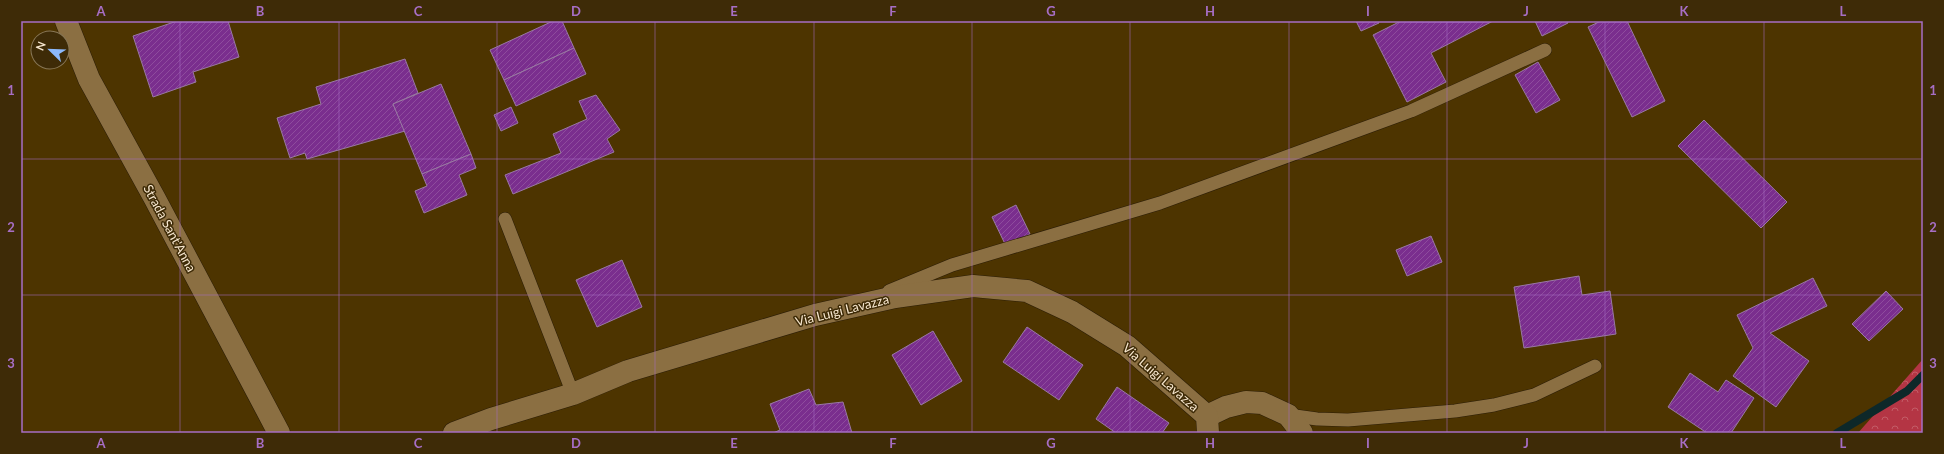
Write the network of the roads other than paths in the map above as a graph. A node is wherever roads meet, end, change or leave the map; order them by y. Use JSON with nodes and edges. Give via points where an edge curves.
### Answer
{"nodes":[{"id":1,"x":66,"y":21,"type":"edge"},
{"id":2,"x":1545,"y":50,"type":"dead end"},
{"id":3,"x":505,"y":218,"type":"dead end"},
{"id":4,"x":851,"y":307,"type":"junction"},
{"id":5,"x":1595,"y":366,"type":"dead end"},
{"id":6,"x":573,"y":394,"type":"junction"},
{"id":7,"x":1288,"y":415,"type":"junction"},
{"id":8,"x":1207,"y":424,"type":"edge"},
{"id":9,"x":495,"y":426,"type":"edge"},
{"id":10,"x":279,"y":433,"type":"edge"},
{"id":11,"x":454,"y":433,"type":"edge"},
{"id":12,"x":1302,"y":433,"type":"edge"}],
"edges":[{"from":1,"to":10,"type":"street","name":"Strada Sant'Anna","via":[[89,79]]},
{"from":2,"to":4,"type":"lane","via":[[1397,116],[1160,203],[952,265]]},
{"from":3,"to":6,"type":"lane"},
{"from":4,"to":6,"type":"street","name":"Via Luigi Lavazza","via":[[815,315],[628,371]]},
{"from":4,"to":8,"type":"street","name":"Via Luigi Lavazza","via":[[895,297],[973,286],[1027,291],[1072,312],[1127,346]]},
{"from":5,"to":7,"type":"lane","via":[[1534,395],[1494,405],[1348,420]]},
{"from":6,"to":9,"type":"street","name":"Via Luigi Lavazza"},
{"from":7,"to":8,"type":"street","name":"Via Luigi Lavazza","via":[[1262,403],[1246,402],[1226,407]]},
{"from":7,"to":12,"type":"street","name":"Via Luigi Lavazza"},
{"from":9,"to":11,"type":"street","name":"Via Luigi Lavazza"}]}
